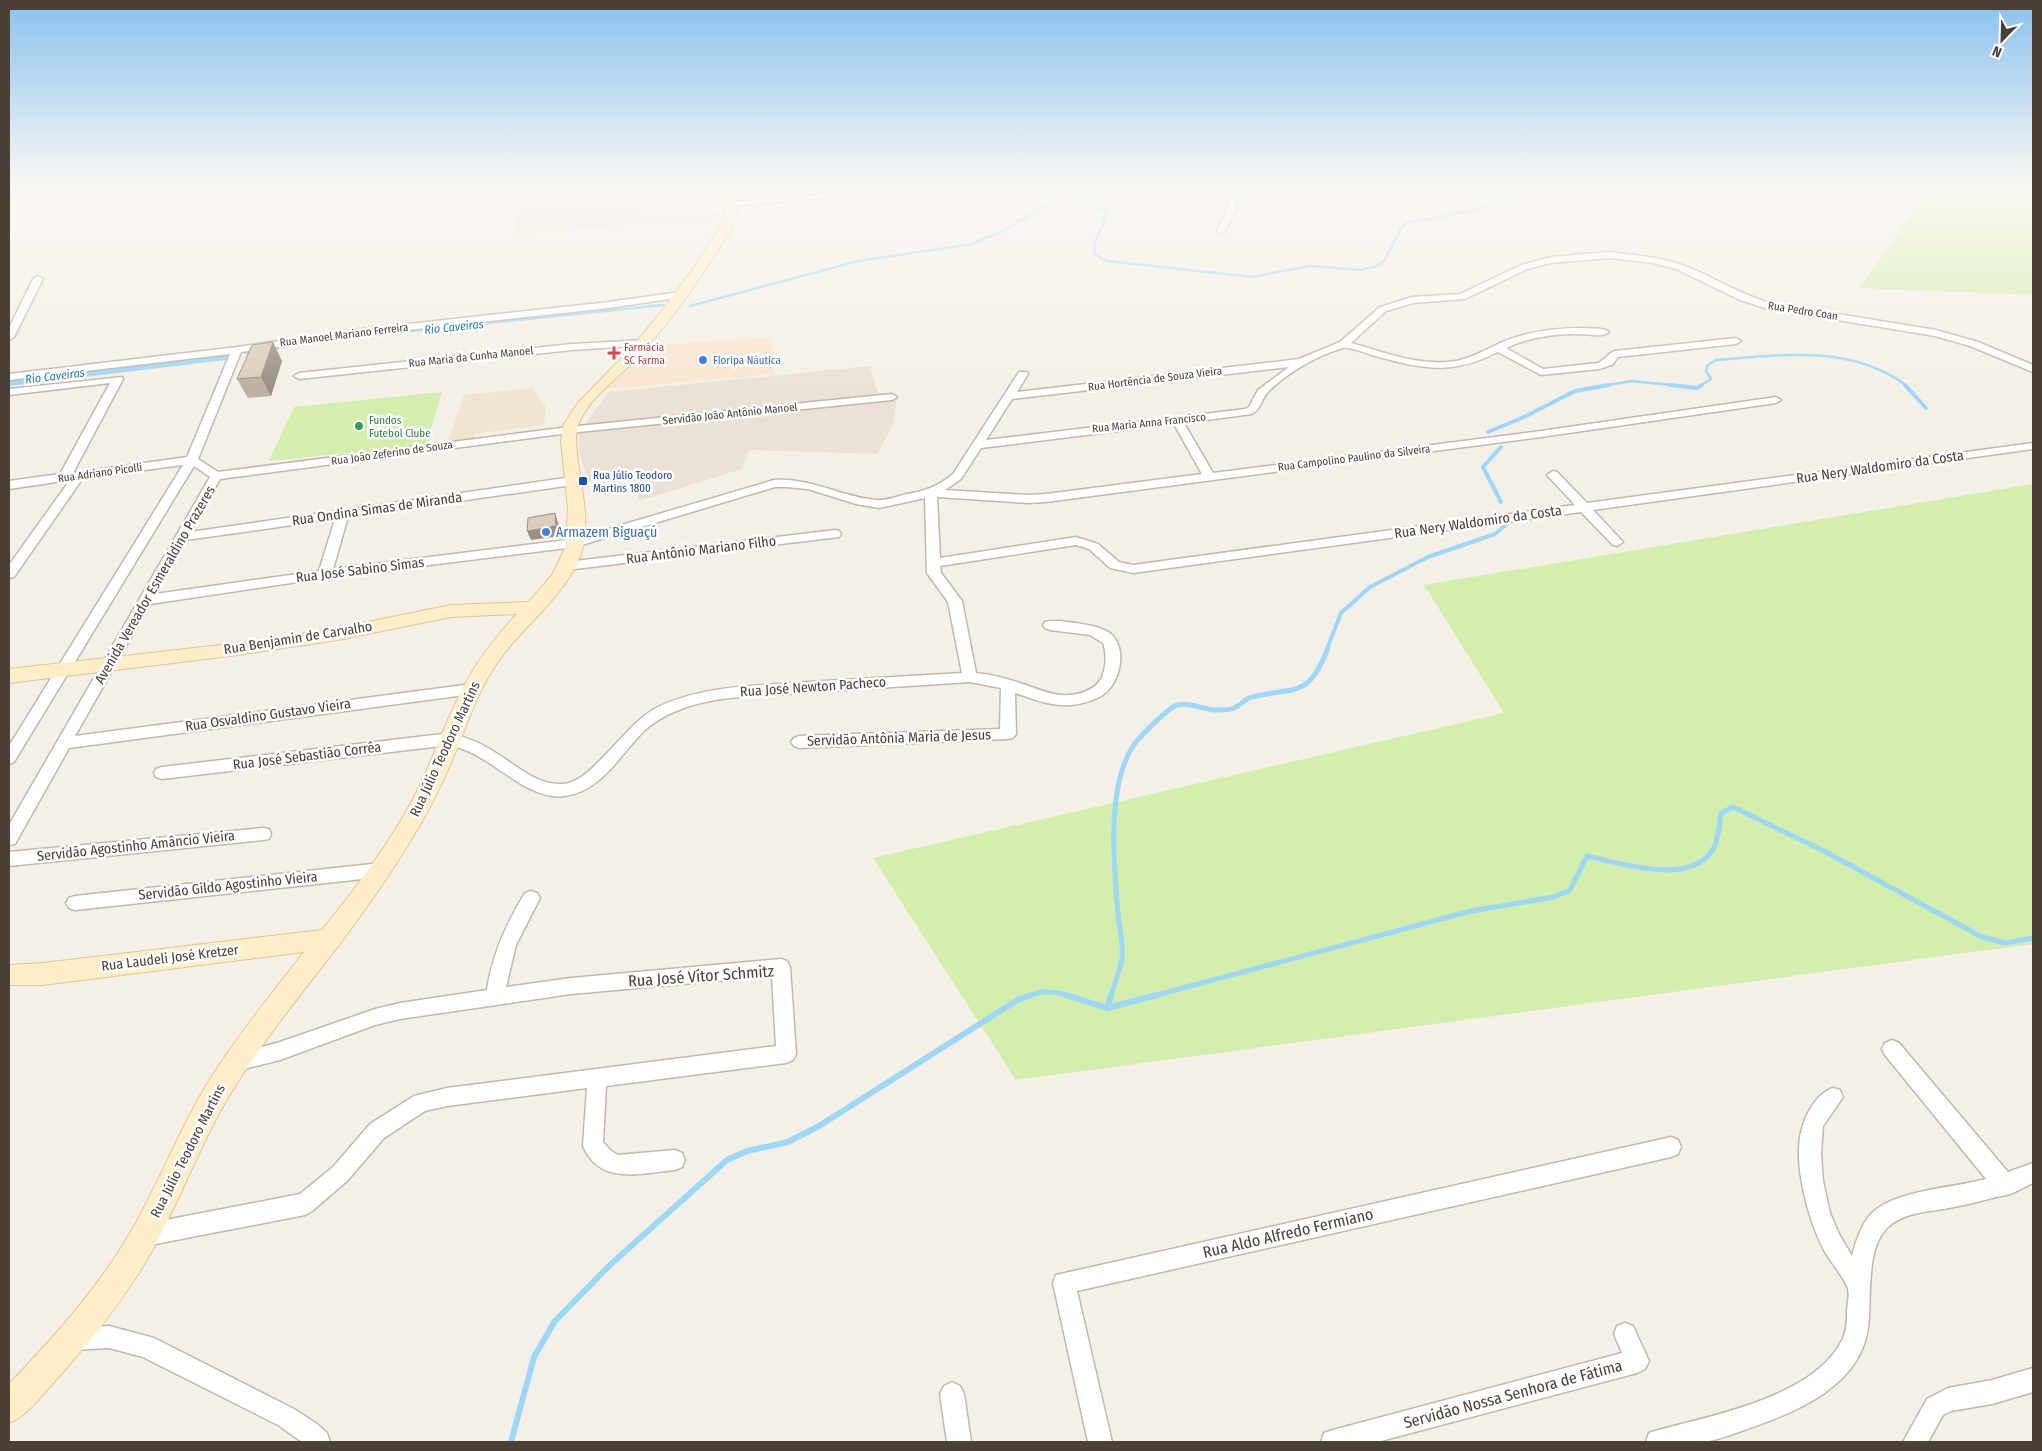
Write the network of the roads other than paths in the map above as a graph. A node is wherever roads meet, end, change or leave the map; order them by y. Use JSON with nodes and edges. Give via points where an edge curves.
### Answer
{"nodes":[{"id":1,"x":708,"y":254,"type":"edge"},
{"id":2,"x":38,"y":279,"type":"dead end"},
{"id":3,"x":680,"y":295,"type":"junction"},
{"id":4,"x":1604,"y":332,"type":"dead end"},
{"id":5,"x":9,"y":337,"type":"edge"},
{"id":6,"x":1736,"y":340,"type":"dead end"},
{"id":7,"x":644,"y":343,"type":"junction"},
{"id":8,"x":1344,"y":344,"type":"junction"},
{"id":9,"x":1499,"y":348,"type":"junction"},
{"id":10,"x":237,"y":350,"type":"junction"},
{"id":11,"x":1301,"y":362,"type":"junction"},
{"id":12,"x":2033,"y":370,"type":"edge"},
{"id":13,"x":1023,"y":374,"type":"dead end"},
{"id":14,"x":299,"y":376,"type":"dead end"},
{"id":15,"x":9,"y":377,"type":"edge"},
{"id":16,"x":9,"y":392,"type":"edge"},
{"id":17,"x":1008,"y":396,"type":"junction"},
{"id":18,"x":892,"y":397,"type":"dead end"},
{"id":19,"x":1776,"y":400,"type":"dead end"},
{"id":20,"x":1177,"y":420,"type":"junction"},
{"id":21,"x":569,"y":430,"type":"junction"},
{"id":22,"x":976,"y":446,"type":"junction"},
{"id":23,"x":2033,"y":446,"type":"edge"},
{"id":24,"x":192,"y":460,"type":"junction"},
{"id":25,"x":1553,"y":475,"type":"dead end"},
{"id":26,"x":79,"y":476,"type":"junction"},
{"id":27,"x":216,"y":476,"type":"junction"},
{"id":28,"x":1209,"y":477,"type":"junction"},
{"id":29,"x":64,"y":478,"type":"junction"},
{"id":30,"x":572,"y":482,"type":"junction"},
{"id":31,"x":9,"y":485,"type":"edge"},
{"id":32,"x":930,"y":492,"type":"junction"},
{"id":33,"x":1584,"y":508,"type":"junction"},
{"id":34,"x":342,"y":514,"type":"junction"},
{"id":35,"x":835,"y":534,"type":"dead end"},
{"id":36,"x":181,"y":537,"type":"junction"},
{"id":37,"x":1617,"y":542,"type":"dead end"},
{"id":38,"x":575,"y":543,"type":"junction"},
{"id":39,"x":933,"y":563,"type":"junction"},
{"id":40,"x":567,"y":566,"type":"junction"},
{"id":41,"x":9,"y":574,"type":"edge"},
{"id":42,"x":325,"y":574,"type":"junction"},
{"id":43,"x":145,"y":600,"type":"junction"},
{"id":44,"x":534,"y":608,"type":"junction"},
{"id":45,"x":1050,"y":625,"type":"dead end"},
{"id":46,"x":109,"y":665,"type":"junction"},
{"id":47,"x":62,"y":670,"type":"junction"},
{"id":48,"x":9,"y":676,"type":"edge"},
{"id":49,"x":970,"y":677,"type":"junction"},
{"id":50,"x":1008,"y":684,"type":"junction"},
{"id":51,"x":472,"y":689,"type":"junction"},
{"id":52,"x":451,"y":740,"type":"junction"},
{"id":53,"x":799,"y":742,"type":"dead end"},
{"id":54,"x":64,"y":743,"type":"junction"},
{"id":55,"x":9,"y":758,"type":"edge"},
{"id":56,"x":162,"y":773,"type":"dead end"},
{"id":57,"x":264,"y":834,"type":"dead end"},
{"id":58,"x":9,"y":839,"type":"edge"},
{"id":59,"x":9,"y":860,"type":"edge"},
{"id":60,"x":381,"y":870,"type":"junction"},
{"id":61,"x":531,"y":898,"type":"dead end"},
{"id":62,"x":75,"y":902,"type":"dead end"},
{"id":63,"x":330,"y":938,"type":"junction"},
{"id":64,"x":9,"y":975,"type":"edge"},
{"id":65,"x":495,"y":997,"type":"junction"},
{"id":66,"x":1892,"y":1049,"type":"dead end"},
{"id":67,"x":236,"y":1062,"type":"junction"},
{"id":68,"x":597,"y":1078,"type":"junction"},
{"id":69,"x":1833,"y":1097,"type":"dead end"},
{"id":70,"x":1671,"y":1147,"type":"dead end"},
{"id":71,"x":674,"y":1160,"type":"dead end"},
{"id":72,"x":2033,"y":1173,"type":"edge"},
{"id":73,"x":2005,"y":1184,"type":"junction"},
{"id":74,"x":145,"y":1235,"type":"junction"},
{"id":75,"x":1859,"y":1285,"type":"junction"},
{"id":76,"x":1625,"y":1334,"type":"dead end"},
{"id":77,"x":72,"y":1339,"type":"junction"},
{"id":78,"x":2033,"y":1380,"type":"edge"},
{"id":79,"x":952,"y":1394,"type":"dead end"},
{"id":80,"x":9,"y":1407,"type":"edge"},
{"id":81,"x":318,"y":1442,"type":"edge"},
{"id":82,"x":959,"y":1442,"type":"edge"},
{"id":83,"x":1100,"y":1442,"type":"edge"},
{"id":84,"x":1333,"y":1442,"type":"edge"},
{"id":85,"x":1658,"y":1442,"type":"edge"},
{"id":86,"x":1915,"y":1442,"type":"edge"}],
"edges":[{"from":1,"to":3,"type":"main road"},
{"from":2,"to":5,"type":"street"},
{"from":3,"to":7,"type":"main road"},
{"from":3,"to":10,"type":"street","name":"Rua Manoel Mariano Ferreira","via":[[354,332]]},
{"from":4,"to":9,"type":"street","via":[[1542,334],[1518,339]]},
{"from":6,"to":9,"type":"street","via":[[1622,353],[1598,366],[1541,372]]},
{"from":7,"to":14,"type":"street","name":"Rua Maria da Cunha Manoel","via":[[572,347]]},
{"from":7,"to":21,"type":"main road","via":[[581,409]]},
{"from":8,"to":9,"type":"street","via":[[1398,358],[1448,366],[1468,362]]},
{"from":8,"to":11,"type":"street","name":"Rua Pedro Coan"},
{"from":8,"to":12,"type":"street","name":"Rua Pedro Coan","via":[[1373,316],[1389,307],[1412,300],[1462,297],[1541,262],[1618,256],[1641,257],[1679,267],[1743,298],[1768,306],[1936,333],[1974,344]]},
{"from":10,"to":15,"type":"street","name":"Rua Manoel Mariano Ferreira"},
{"from":10,"to":24,"type":"street"},
{"from":11,"to":17,"type":"street","name":"Rua Hortência de Souza Vieira"},
{"from":11,"to":20,"type":"street","name":"Rua Maria Anna Francisco","via":[[1262,392],[1248,412]]},
{"from":13,"to":17,"type":"street"},
{"from":16,"to":29,"type":"street","via":[[118,378]]},
{"from":17,"to":22,"type":"street"},
{"from":18,"to":21,"type":"street","name":"Servidão João Antônio Manoel"},
{"from":19,"to":28,"type":"street","name":"Rua Campolino Paulino da Silveira"},
{"from":20,"to":22,"type":"street","name":"Rua Maria Anna Francisco"},
{"from":20,"to":28,"type":"street"},
{"from":21,"to":27,"type":"street","name":"Rua João Zeferino de Souza"},
{"from":21,"to":30,"type":"main road","name":"Rua Júlio Teodoro Martins"},
{"from":22,"to":32,"type":"street","via":[[953,480]]},
{"from":23,"to":33,"type":"street","name":"Rua Nery Waldomiro da Costa"},
{"from":24,"to":26,"type":"street","name":"Rua Adriano Picolli"},
{"from":24,"to":27,"type":"street","name":"Avenida Vereador Esmeraldino Prazeres"},
{"from":24,"to":47,"type":"street"},
{"from":25,"to":33,"type":"street"},
{"from":26,"to":29,"type":"street","name":"Rua Adriano Picolli"},
{"from":26,"to":41,"type":"street"},
{"from":27,"to":36,"type":"street","name":"Avenida Vereador Esmeraldino Prazeres"},
{"from":28,"to":32,"type":"street","name":"Rua Campolino Paulino da Silveira","via":[[1037,499]]},
{"from":29,"to":31,"type":"street","name":"Rua Adriano Picolli"},
{"from":30,"to":34,"type":"street","name":"Rua Ondina Simas de Miranda"},
{"from":30,"to":38,"type":"main road","name":"Rua Júlio Teodoro Martins","via":[[577,530]]},
{"from":32,"to":38,"type":"street","name":"Rua José Sabino Simas","via":[[879,504],[809,486],[774,484]]},
{"from":32,"to":39,"type":"street"},
{"from":33,"to":37,"type":"street"},
{"from":33,"to":39,"type":"street","name":"Rua Nery Waldomiro da Costa","via":[[1132,569],[1115,567],[1095,547],[1076,541]]},
{"from":34,"to":36,"type":"street","name":"Rua Ondina Simas de Miranda"},
{"from":34,"to":42,"type":"street"},
{"from":35,"to":40,"type":"street","name":"Rua Antônio Mariano Filho"},
{"from":36,"to":43,"type":"street","name":"Avenida Vereador Esmeraldino Prazeres"},
{"from":38,"to":40,"type":"main road","name":"Rua Júlio Teodoro Martins"},
{"from":38,"to":42,"type":"street","name":"Rua José Sabino Simas"},
{"from":39,"to":49,"type":"street","via":[[934,573],[955,601]]},
{"from":40,"to":44,"type":"main road","name":"Rua Júlio Teodoro Martins"},
{"from":42,"to":43,"type":"street","name":"Rua José Sabino Simas"},
{"from":43,"to":46,"type":"street","name":"Avenida Vereador Esmeraldino Prazeres"},
{"from":44,"to":46,"type":"main road","name":"Rua Benjamin de Carvalho","via":[[451,611],[317,637]]},
{"from":44,"to":51,"type":"main road","name":"Rua Júlio Teodoro Martins","via":[[499,647]]},
{"from":45,"to":50,"type":"street","name":"Rua José Newton Pacheco","via":[[1076,628],[1102,635],[1108,640],[1112,646],[1111,670],[1105,686],[1087,696],[1064,700],[1040,696]]},
{"from":46,"to":47,"type":"main road","name":"Rua Benjamin de Carvalho"},
{"from":46,"to":54,"type":"street","name":"Avenida Vereador Esmeraldino Prazeres"},
{"from":47,"to":48,"type":"main road","name":"Rua Benjamin de Carvalho"},
{"from":47,"to":55,"type":"street"},
{"from":49,"to":50,"type":"street","name":"Rua José Newton Pacheco"},
{"from":49,"to":52,"type":"street","name":"Rua José Newton Pacheco","via":[[752,691],[680,705],[660,712],[642,724],[596,774],[567,790],[545,790],[480,750]]},
{"from":50,"to":53,"type":"street","name":"Servidão Antônia Maria de Jesus","via":[[1008,734]]},
{"from":51,"to":52,"type":"main road","name":"Rua Júlio Teodoro Martins"},
{"from":51,"to":54,"type":"street","name":"Rua Osvaldino Gustavo Vieira"},
{"from":52,"to":56,"type":"street","name":"Rua José Sebastião Corrêa"},
{"from":52,"to":60,"type":"main road","name":"Rua Júlio Teodoro Martins","via":[[415,817]]},
{"from":54,"to":58,"type":"street","name":"Avenida Vereador Esmeraldino Prazeres"},
{"from":57,"to":59,"type":"street","name":"Servidão Agostinho Amâncio Vieira"},
{"from":60,"to":62,"type":"street","name":"Servidão Gildo Agostinho Vieira"},
{"from":60,"to":63,"type":"main road","name":"Rua Júlio Teodoro Martins"},
{"from":61,"to":65,"type":"street","via":[[507,941]]},
{"from":63,"to":64,"type":"main road","name":"Rua Laudeli José Kretzer"},
{"from":63,"to":67,"type":"main road","name":"Rua Júlio Teodoro Martins"},
{"from":65,"to":67,"type":"street","name":"Rua José Vítor Schmitz","via":[[375,1017],[280,1051]]},
{"from":65,"to":68,"type":"street","name":"Rua José Vítor Schmitz","via":[[571,986],[781,967],[786,1054]]},
{"from":66,"to":73,"type":"street"},
{"from":67,"to":74,"type":"main road","name":"Rua Júlio Teodoro Martins","via":[[204,1115]]},
{"from":68,"to":71,"type":"street","via":[[593,1146],[604,1158],[617,1165]]},
{"from":68,"to":74,"type":"street","name":"Rua José Vítor Schmitz","via":[[448,1096],[421,1103],[377,1131],[340,1174],[305,1204]]},
{"from":69,"to":75,"type":"street","via":[[1820,1111],[1812,1128],[1812,1177],[1825,1230],[1834,1250]]},
{"from":70,"to":83,"type":"street","name":"Rua Aldo Alfredo Fermiano","via":[[1064,1283]]},
{"from":72,"to":73,"type":"street"},
{"from":73,"to":75,"type":"street","via":[[1918,1202],[1888,1214],[1878,1222],[1866,1246]]},
{"from":74,"to":77,"type":"main road","name":"Rua Júlio Teodoro Martins","via":[[115,1284]]},
{"from":75,"to":85,"type":"street","via":[[1857,1329],[1852,1345],[1826,1379],[1767,1411]]},
{"from":76,"to":84,"type":"street","name":"Servidão Nossa Senhora de Fátima","via":[[1637,1361]]},
{"from":77,"to":80,"type":"main road","name":"Rua Júlio Teodoro Martins"},
{"from":77,"to":81,"type":"street","via":[[110,1337],[146,1346],[286,1417]]},
{"from":78,"to":86,"type":"street","via":[[1948,1400],[1935,1407]]},
{"from":79,"to":82,"type":"street"}]}
